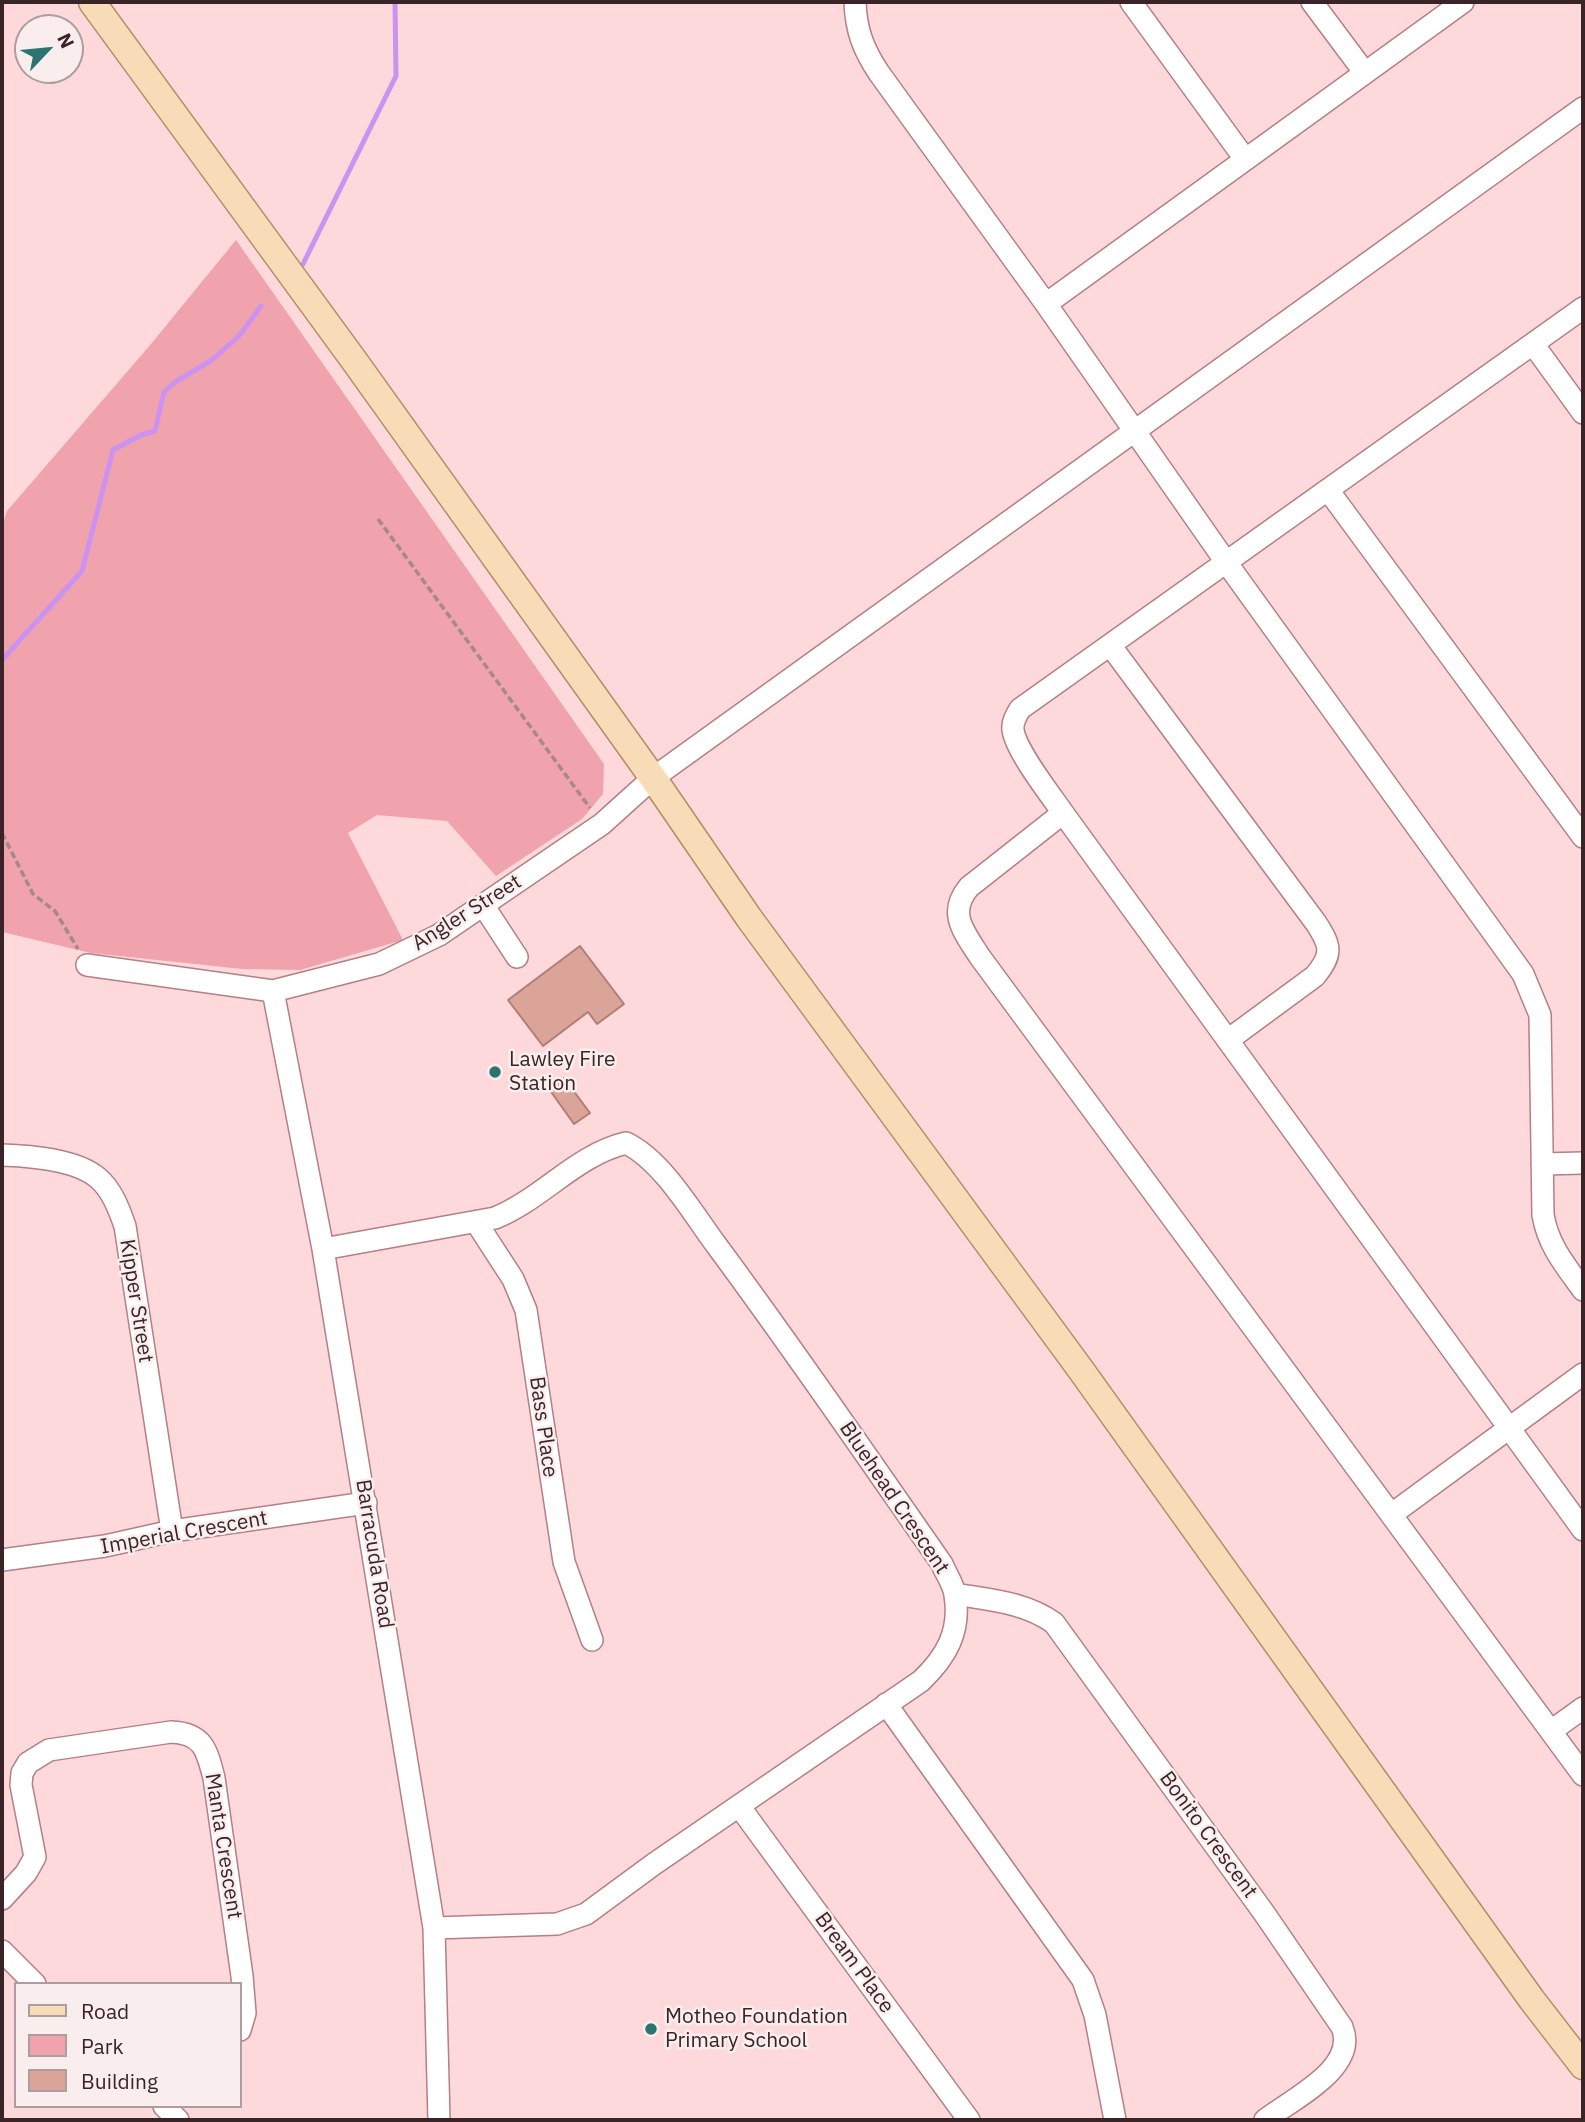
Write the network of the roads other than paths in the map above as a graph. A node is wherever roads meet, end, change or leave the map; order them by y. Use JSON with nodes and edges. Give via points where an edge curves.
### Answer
{"nodes":[{"id":1,"x":92,"y":2,"type":"edge"},
{"id":2,"x":855,"y":2,"type":"edge"},
{"id":3,"x":1131,"y":2,"type":"edge"},
{"id":4,"x":1312,"y":2,"type":"edge"},
{"id":5,"x":1463,"y":2,"type":"edge"},
{"id":6,"x":1364,"y":73,"type":"junction"},
{"id":7,"x":1583,"y":108,"type":"edge"},
{"id":8,"x":1245,"y":159,"type":"junction"},
{"id":9,"x":1046,"y":304,"type":"junction"},
{"id":10,"x":1583,"y":308,"type":"edge"},
{"id":11,"x":1532,"y":344,"type":"junction"},
{"id":12,"x":1583,"y":413,"type":"edge"},
{"id":13,"x":1136,"y":432,"type":"junction"},
{"id":14,"x":1328,"y":490,"type":"junction"},
{"id":15,"x":1226,"y":562,"type":"junction"},
{"id":16,"x":1110,"y":645,"type":"junction"},
{"id":17,"x":653,"y":778,"type":"junction"},
{"id":18,"x":1063,"y":813,"type":"junction"},
{"id":19,"x":1583,"y":837,"type":"edge"},
{"id":20,"x":483,"y":905,"type":"junction"},
{"id":21,"x":517,"y":957,"type":"dead end"},
{"id":22,"x":87,"y":965,"type":"road end"},
{"id":23,"x":273,"y":991,"type":"junction"},
{"id":24,"x":1228,"y":1040,"type":"junction"},
{"id":25,"x":2,"y":1155,"type":"edge"},
{"id":26,"x":1583,"y":1163,"type":"edge"},
{"id":27,"x":1542,"y":1164,"type":"junction"},
{"id":28,"x":476,"y":1222,"type":"junction"},
{"id":29,"x":323,"y":1249,"type":"junction"},
{"id":30,"x":1583,"y":1290,"type":"edge"},
{"id":31,"x":1583,"y":1374,"type":"edge"},
{"id":32,"x":1509,"y":1428,"type":"junction"},
{"id":33,"x":366,"y":1503,"type":"junction"},
{"id":34,"x":1392,"y":1514,"type":"junction"},
{"id":35,"x":1583,"y":1530,"type":"edge"},
{"id":36,"x":172,"y":1531,"type":"junction"},
{"id":37,"x":2,"y":1560,"type":"edge"},
{"id":38,"x":955,"y":1594,"type":"junction"},
{"id":39,"x":592,"y":1640,"type":"dead end"},
{"id":40,"x":886,"y":1704,"type":"junction"},
{"id":41,"x":1583,"y":1708,"type":"edge"},
{"id":42,"x":1551,"y":1731,"type":"junction"},
{"id":43,"x":1583,"y":1775,"type":"edge"},
{"id":44,"x":739,"y":1806,"type":"junction"},
{"id":45,"x":2,"y":1899,"type":"edge"},
{"id":46,"x":433,"y":1928,"type":"junction"},
{"id":47,"x":2,"y":1951,"type":"edge"},
{"id":48,"x":33,"y":1982,"type":"edge"},
{"id":49,"x":242,"y":2023,"type":"edge"},
{"id":50,"x":1583,"y":2066,"type":"edge"},
{"id":51,"x":439,"y":2120,"type":"edge"},
{"id":52,"x":969,"y":2120,"type":"edge"},
{"id":53,"x":1115,"y":2120,"type":"edge"},
{"id":54,"x":1265,"y":2120,"type":"edge"}],
"edges":[{"from":1,"to":17,"type":"main road"},
{"from":2,"to":9,"type":"street","via":[[864,52]]},
{"from":3,"to":8,"type":"street"},
{"from":4,"to":6,"type":"street"},
{"from":5,"to":6,"type":"street"},
{"from":6,"to":8,"type":"street"},
{"from":7,"to":13,"type":"street","name":"Angler Street"},
{"from":8,"to":9,"type":"street"},
{"from":9,"to":13,"type":"street"},
{"from":10,"to":11,"type":"street"},
{"from":11,"to":12,"type":"street"},
{"from":11,"to":14,"type":"street"},
{"from":13,"to":15,"type":"street"},
{"from":13,"to":17,"type":"street","name":"Angler Street"},
{"from":14,"to":15,"type":"street"},
{"from":14,"to":19,"type":"street"},
{"from":15,"to":16,"type":"street"},
{"from":15,"to":27,"type":"street","via":[[1523,974],[1540,1016]]},
{"from":16,"to":18,"type":"street","via":[[1020,709],[1013,721],[1019,746]]},
{"from":16,"to":24,"type":"street","via":[[1317,923],[1330,951],[1315,976]]},
{"from":17,"to":20,"type":"street","name":"Angler Street","via":[[602,824]]},
{"from":17,"to":50,"type":"main road","via":[[749,918]]},
{"from":18,"to":24,"type":"street"},
{"from":18,"to":34,"type":"street","via":[[959,898],[962,928]]},
{"from":20,"to":21,"type":"street"},
{"from":20,"to":23,"type":"street","name":"Angler Street","via":[[439,935],[379,964]]},
{"from":22,"to":23,"type":"street","name":"Angler Street"},
{"from":23,"to":29,"type":"street","name":"Barracuda Road"},
{"from":24,"to":32,"type":"street"},
{"from":25,"to":36,"type":"street","name":"Kipper Street","via":[[49,1159],[89,1172],[100,1179],[118,1206],[125,1226]]},
{"from":26,"to":27,"type":"street"},
{"from":27,"to":30,"type":"street","via":[[1547,1235]]},
{"from":28,"to":29,"type":"street","name":"Bluehead Crescent"},
{"from":28,"to":38,"type":"street","name":"Bluehead Crescent","via":[[515,1209],[607,1148],[626,1143],[640,1150],[776,1326],[942,1564]]},
{"from":28,"to":39,"type":"street","name":"Bass Place","via":[[513,1279],[526,1310],[564,1562]]},
{"from":29,"to":33,"type":"street","name":"Barracuda Road"},
{"from":31,"to":32,"type":"street"},
{"from":32,"to":34,"type":"street"},
{"from":32,"to":35,"type":"street"},
{"from":33,"to":36,"type":"street","name":"Imperial Crescent"},
{"from":33,"to":46,"type":"street","name":"Barracuda Road"},
{"from":34,"to":42,"type":"street"},
{"from":36,"to":37,"type":"street","name":"Imperial Crescent","via":[[105,1546]]},
{"from":38,"to":40,"type":"street","name":"Bluehead Crescent","via":[[950,1646],[921,1681]]},
{"from":38,"to":54,"type":"street","name":"Bonito Crescent","via":[[1017,1605],[1054,1623],[1342,2027],[1344,2052],[1337,2064]]},
{"from":40,"to":44,"type":"street","name":"Bluehead Crescent"},
{"from":40,"to":53,"type":"street","via":[[1083,1980],[1095,2015]]},
{"from":41,"to":42,"type":"street"},
{"from":42,"to":43,"type":"street"},
{"from":44,"to":46,"type":"street","name":"Bluehead Crescent","via":[[586,1914],[557,1924]]},
{"from":44,"to":52,"type":"street","name":"Bream Place"},
{"from":45,"to":49,"type":"street","name":"Manta Crescent","via":[[35,1857],[21,1785],[28,1763],[49,1750],[171,1732],[194,1736],[206,1751],[214,1778],[242,1976]]},
{"from":46,"to":51,"type":"street","name":"Barracuda Road"},
{"from":47,"to":48,"type":"street"}]}
